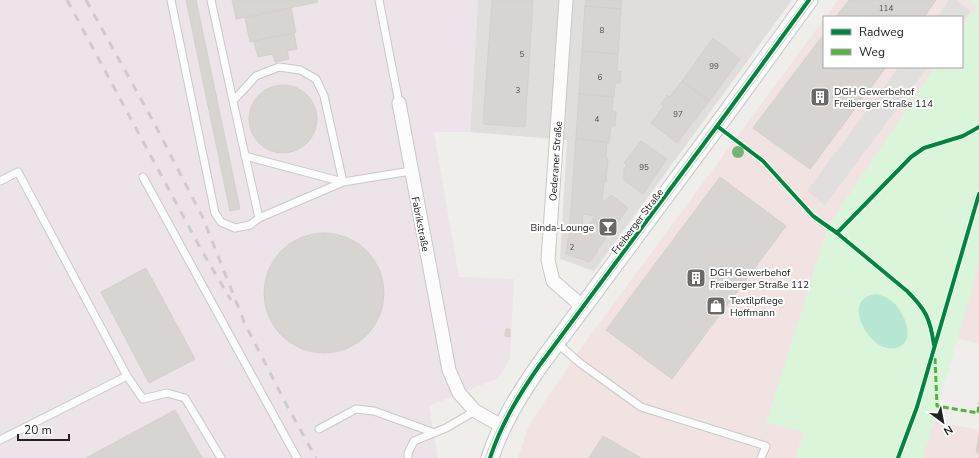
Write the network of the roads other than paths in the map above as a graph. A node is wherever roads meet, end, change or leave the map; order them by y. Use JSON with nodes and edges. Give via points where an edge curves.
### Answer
{"nodes":[{"id":1,"x":171,"y":0,"type":"edge"},
{"id":2,"x":211,"y":0,"type":"edge"},
{"id":3,"x":380,"y":0,"type":"edge"},
{"id":4,"x":566,"y":0,"type":"edge"},
{"id":5,"x":809,"y":0,"type":"edge"},
{"id":6,"x":233,"y":101,"type":"junction"},
{"id":7,"x":399,"y":103,"type":"joint"},
{"id":8,"x":245,"y":156,"type":"junction"},
{"id":9,"x":411,"y":171,"type":"junction"},
{"id":10,"x":143,"y":177,"type":"dead end"},
{"id":11,"x":0,"y":181,"type":"edge"},
{"id":12,"x":343,"y":182,"type":"junction"},
{"id":13,"x":259,"y":218,"type":"junction"},
{"id":14,"x":583,"y":307,"type":"junction"},
{"id":15,"x":556,"y":343,"type":"junction"},
{"id":16,"x":127,"y":376,"type":"junction"},
{"id":17,"x":475,"y":411,"type":"junction"},
{"id":18,"x":502,"y":426,"type":"junction"},
{"id":19,"x":320,"y":429,"type":"dead end"},
{"id":20,"x":432,"y":432,"type":"junction"},
{"id":21,"x":0,"y":440,"type":"edge"},
{"id":22,"x":221,"y":458,"type":"edge"},
{"id":23,"x":297,"y":458,"type":"edge"},
{"id":24,"x":408,"y":458,"type":"edge"},
{"id":25,"x":490,"y":458,"type":"edge"},
{"id":26,"x":761,"y":458,"type":"edge"}],
"edges":[{"from":1,"to":13,"type":"lane","via":[[216,213],[221,222],[235,228],[250,225]]},
{"from":2,"to":6,"type":"lane"},
{"from":3,"to":7,"type":"lane","name":"Fabrikstraße"},
{"from":4,"to":14,"type":"street","name":"Oederaner Straße","via":[[548,260],[553,281]]},
{"from":5,"to":14,"type":"street","name":"Freiberger Straße"},
{"from":6,"to":8,"type":"lane"},
{"from":6,"to":12,"type":"lane","via":[[256,76],[279,67],[300,70],[316,79],[324,96]]},
{"from":7,"to":9,"type":"street","name":"Fabrikstraße"},
{"from":8,"to":12,"type":"lane"},
{"from":8,"to":13,"type":"lane"},
{"from":9,"to":12,"type":"lane"},
{"from":9,"to":17,"type":"street","name":"Fabrikstraße","via":[[449,370],[459,393]]},
{"from":10,"to":23,"type":"lane"},
{"from":11,"to":16,"type":"lane","via":[[18,172]]},
{"from":12,"to":13,"type":"lane"},
{"from":14,"to":15,"type":"street","name":"Freiberger Straße"},
{"from":15,"to":18,"type":"street","name":"Freiberger Straße","via":[[523,388]]},
{"from":15,"to":26,"type":"lane","via":[[641,407],[766,446]]},
{"from":16,"to":21,"type":"lane"},
{"from":16,"to":22,"type":"lane","via":[[143,399],[167,393],[185,398]]},
{"from":17,"to":18,"type":"street","name":"Fabrikstraße"},
{"from":17,"to":20,"type":"lane","via":[[446,428]]},
{"from":18,"to":25,"type":"street","name":"Freiberger Straße"},
{"from":19,"to":20,"type":"lane","via":[[356,409],[374,411]]},
{"from":20,"to":24,"type":"lane","via":[[414,441]]}]}
